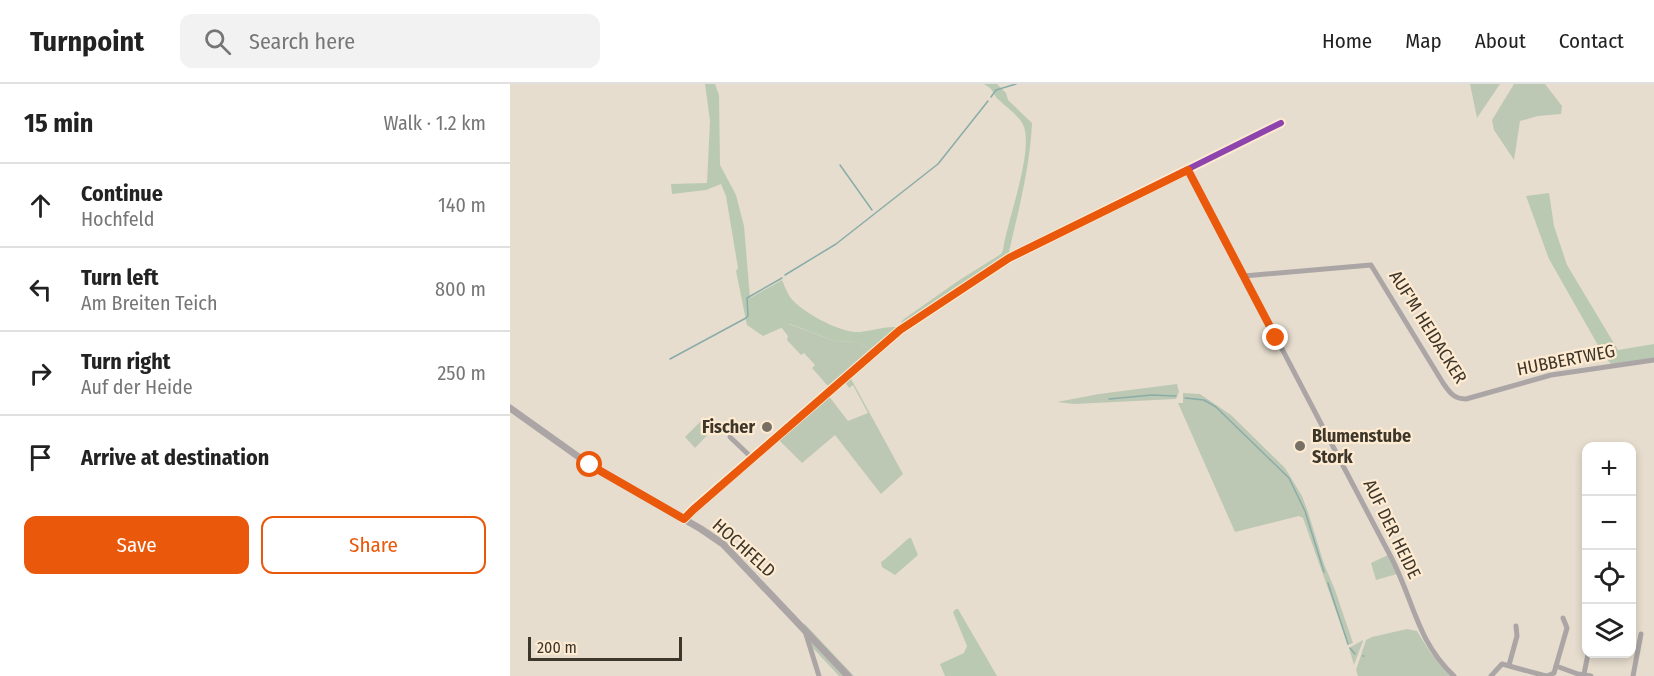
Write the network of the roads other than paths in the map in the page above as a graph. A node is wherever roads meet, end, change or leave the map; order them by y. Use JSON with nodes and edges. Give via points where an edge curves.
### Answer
{"nodes":[{"id":1,"x":1281,"y":123,"type":"dead end"},
{"id":2,"x":1188,"y":170,"type":"junction"},
{"id":3,"x":1244,"y":276,"type":"junction"},
{"id":4,"x":1654,"y":360,"type":"edge"},
{"id":5,"x":1484,"y":394,"type":"joint"},
{"id":6,"x":510,"y":408,"type":"edge"},
{"id":7,"x":730,"y":437,"type":"dead end"},
{"id":8,"x":752,"y":458,"type":"junction"},
{"id":9,"x":684,"y":519,"type":"junction"},
{"id":10,"x":1563,"y":618,"type":"dead end"},
{"id":11,"x":1516,"y":626,"type":"dead end"},
{"id":12,"x":804,"y":629,"type":"junction"},
{"id":13,"x":1641,"y":634,"type":"dead end"},
{"id":14,"x":1586,"y":658,"type":"edge"},
{"id":15,"x":1509,"y":665,"type":"junction"},
{"id":16,"x":1556,"y":666,"type":"junction"},
{"id":17,"x":1580,"y":675,"type":"edge"},
{"id":18,"x":819,"y":676,"type":"edge"},
{"id":19,"x":848,"y":676,"type":"edge"},
{"id":20,"x":1454,"y":676,"type":"edge"},
{"id":21,"x":1491,"y":676,"type":"edge"},
{"id":22,"x":1547,"y":676,"type":"edge"},
{"id":23,"x":1591,"y":676,"type":"edge"},
{"id":24,"x":1634,"y":676,"type":"edge"}],
"edges":[{"from":1,"to":2,"type":"street"},
{"from":2,"to":3,"type":"street","name":"AUF DER HEIDE"},
{"from":2,"to":8,"type":"street","via":[[1009,258],[900,330]]},
{"from":3,"to":5,"type":"street","name":"AUF'M HEIDACKER","via":[[1371,265],[1451,394],[1462,399]]},
{"from":3,"to":20,"type":"street","name":"AUF DER HEIDE","via":[[1393,560],[1425,639]]},
{"from":4,"to":5,"type":"street","name":"HUBBERTWEG","via":[[1551,375]]},
{"from":6,"to":9,"type":"street","name":"HOCHFELD","via":[[590,465]]},
{"from":7,"to":8,"type":"street"},
{"from":8,"to":9,"type":"street"},
{"from":9,"to":12,"type":"street","name":"HOCHFELD","via":[[723,544]]},
{"from":10,"to":16,"type":"street","via":[[1567,628]]},
{"from":11,"to":15,"type":"street"},
{"from":12,"to":18,"type":"street"},
{"from":12,"to":19,"type":"street","name":"HOCHFELD"},
{"from":13,"to":24,"type":"street"},
{"from":14,"to":17,"type":"street"},
{"from":15,"to":21,"type":"street","via":[[1502,664]]},
{"from":15,"to":22,"type":"street"},
{"from":16,"to":17,"type":"street"},
{"from":16,"to":22,"type":"street","via":[[1554,673]]},
{"from":17,"to":23,"type":"street"}]}
